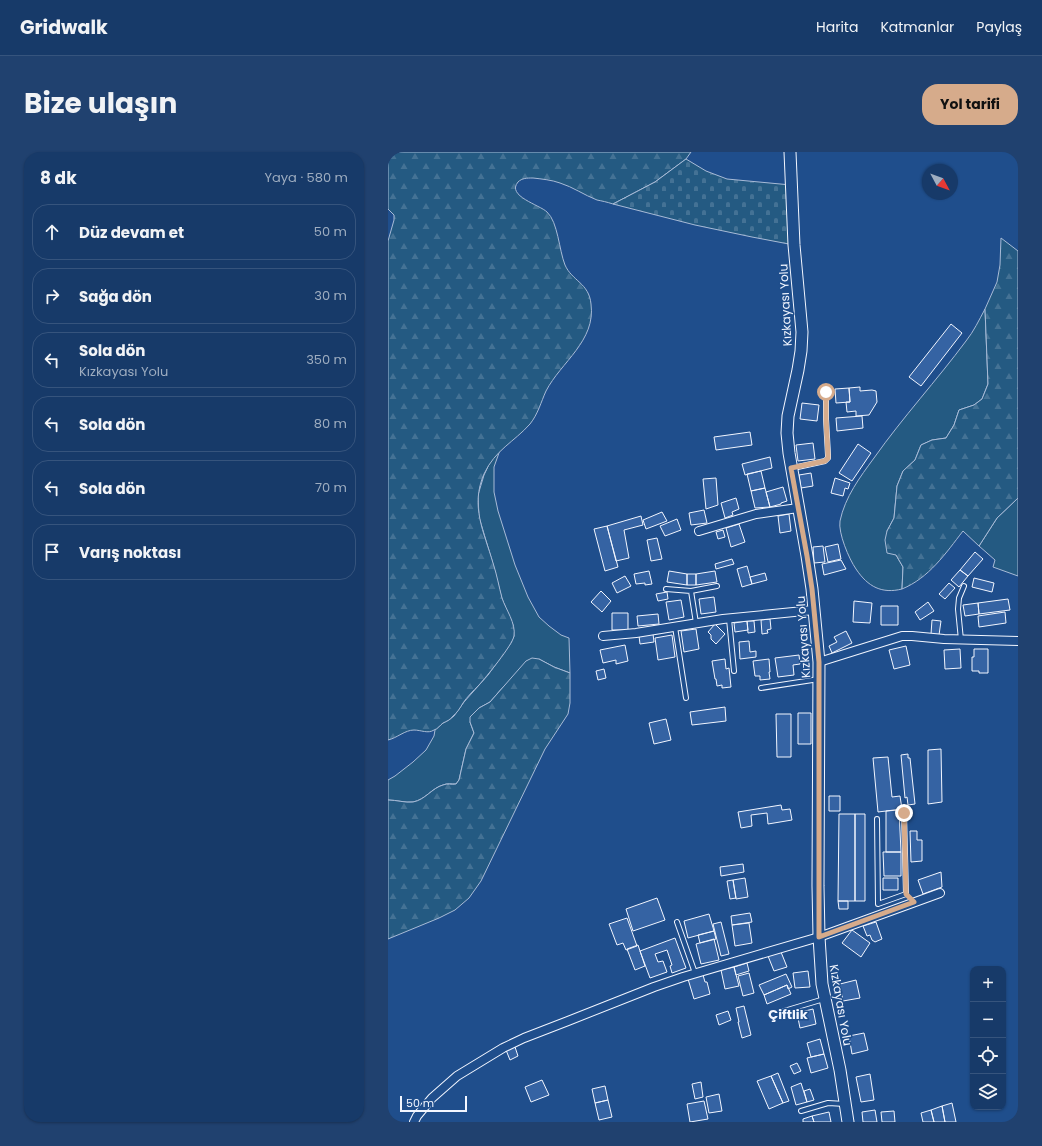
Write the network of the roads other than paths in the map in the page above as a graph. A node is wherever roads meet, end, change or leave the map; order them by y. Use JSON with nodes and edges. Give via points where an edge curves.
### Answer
{"nodes":[{"id":1,"x":790,"y":152,"type":"edge"},
{"id":2,"x":826,"y":392,"type":"dead end"},
{"id":3,"x":791,"y":468,"type":"junction"},
{"id":4,"x":798,"y":508,"type":"junction"},
{"id":5,"x":699,"y":531,"type":"dead end"},
{"id":6,"x":717,"y":586,"type":"dead end"},
{"id":7,"x":964,"y":586,"type":"dead end"},
{"id":8,"x":666,"y":589,"type":"dead end"},
{"id":9,"x":691,"y":591,"type":"junction"},
{"id":10,"x":814,"y":610,"type":"junction"},
{"id":11,"x":729,"y":619,"type":"junction"},
{"id":12,"x":696,"y":623,"type":"junction"},
{"id":13,"x":675,"y":627,"type":"junction"},
{"id":14,"x":603,"y":636,"type":"dead end"},
{"id":15,"x":961,"y":640,"type":"junction"},
{"id":16,"x":1018,"y":641,"type":"edge"},
{"id":17,"x":819,"y":662,"type":"junction"},
{"id":18,"x":734,"y":671,"type":"dead end"},
{"id":19,"x":819,"y":679,"type":"junction"},
{"id":20,"x":761,"y":688,"type":"dead end"},
{"id":21,"x":686,"y":698,"type":"dead end"},
{"id":22,"x":904,"y":813,"type":"dead end"},
{"id":23,"x":877,"y":819,"type":"dead end"},
{"id":24,"x":940,"y":893,"type":"dead end"},
{"id":25,"x":906,"y":894,"type":"junction"},
{"id":26,"x":914,"y":902,"type":"junction"},
{"id":27,"x":677,"y":922,"type":"dead end"},
{"id":28,"x":819,"y":937,"type":"junction"},
{"id":29,"x":695,"y":974,"type":"junction"},
{"id":30,"x":824,"y":999,"type":"junction"},
{"id":31,"x":784,"y":1011,"type":"dead end"},
{"id":32,"x":846,"y":1104,"type":"junction"},
{"id":33,"x":801,"y":1111,"type":"dead end"},
{"id":34,"x":414,"y":1122,"type":"edge"},
{"id":35,"x":848,"y":1122,"type":"edge"}],
"edges":[{"from":1,"to":3,"type":"street","name":"Kızkayası Yolu","via":[[794,245],[802,332],[798,370],[788,416]]},
{"from":2,"to":3,"type":"lane","via":[[828,458],[825,461]]},
{"from":3,"to":4,"type":"street","name":"Kızkayası Yolu"},
{"from":4,"to":5,"type":"street","via":[[756,514]]},
{"from":4,"to":10,"type":"street","name":"Kızkayası Yolu"},
{"from":6,"to":9,"type":"lane"},
{"from":7,"to":15,"type":"lane","via":[[958,609]]},
{"from":8,"to":9,"type":"lane"},
{"from":9,"to":12,"type":"lane"},
{"from":10,"to":11,"type":"street"},
{"from":10,"to":17,"type":"street","name":"Kızkayası Yolu"},
{"from":11,"to":12,"type":"street"},
{"from":11,"to":18,"type":"lane"},
{"from":12,"to":13,"type":"street"},
{"from":13,"to":14,"type":"street"},
{"from":13,"to":21,"type":"lane"},
{"from":15,"to":16,"type":"street"},
{"from":15,"to":17,"type":"street","via":[[902,636]]},
{"from":17,"to":19,"type":"street","name":"Kızkayası Yolu"},
{"from":19,"to":20,"type":"lane"},
{"from":19,"to":28,"type":"street","name":"Kızkayası Yolu"},
{"from":22,"to":25,"type":"lane"},
{"from":23,"to":25,"type":"lane","via":[[878,904]]},
{"from":24,"to":26,"type":"street"},
{"from":25,"to":26,"type":"lane"},
{"from":26,"to":28,"type":"street"},
{"from":27,"to":29,"type":"lane"},
{"from":28,"to":29,"type":"street"},
{"from":28,"to":30,"type":"street","name":"Kızkayası Yolu"},
{"from":29,"to":34,"type":"street","via":[[654,987],[503,1048],[456,1076],[424,1107]]},
{"from":30,"to":31,"type":"lane"},
{"from":30,"to":32,"type":"street","name":"Kızkayası Yolu"},
{"from":32,"to":33,"type":"lane","via":[[828,1103]]},
{"from":32,"to":35,"type":"street","name":"Kızkayası Yolu"}]}
